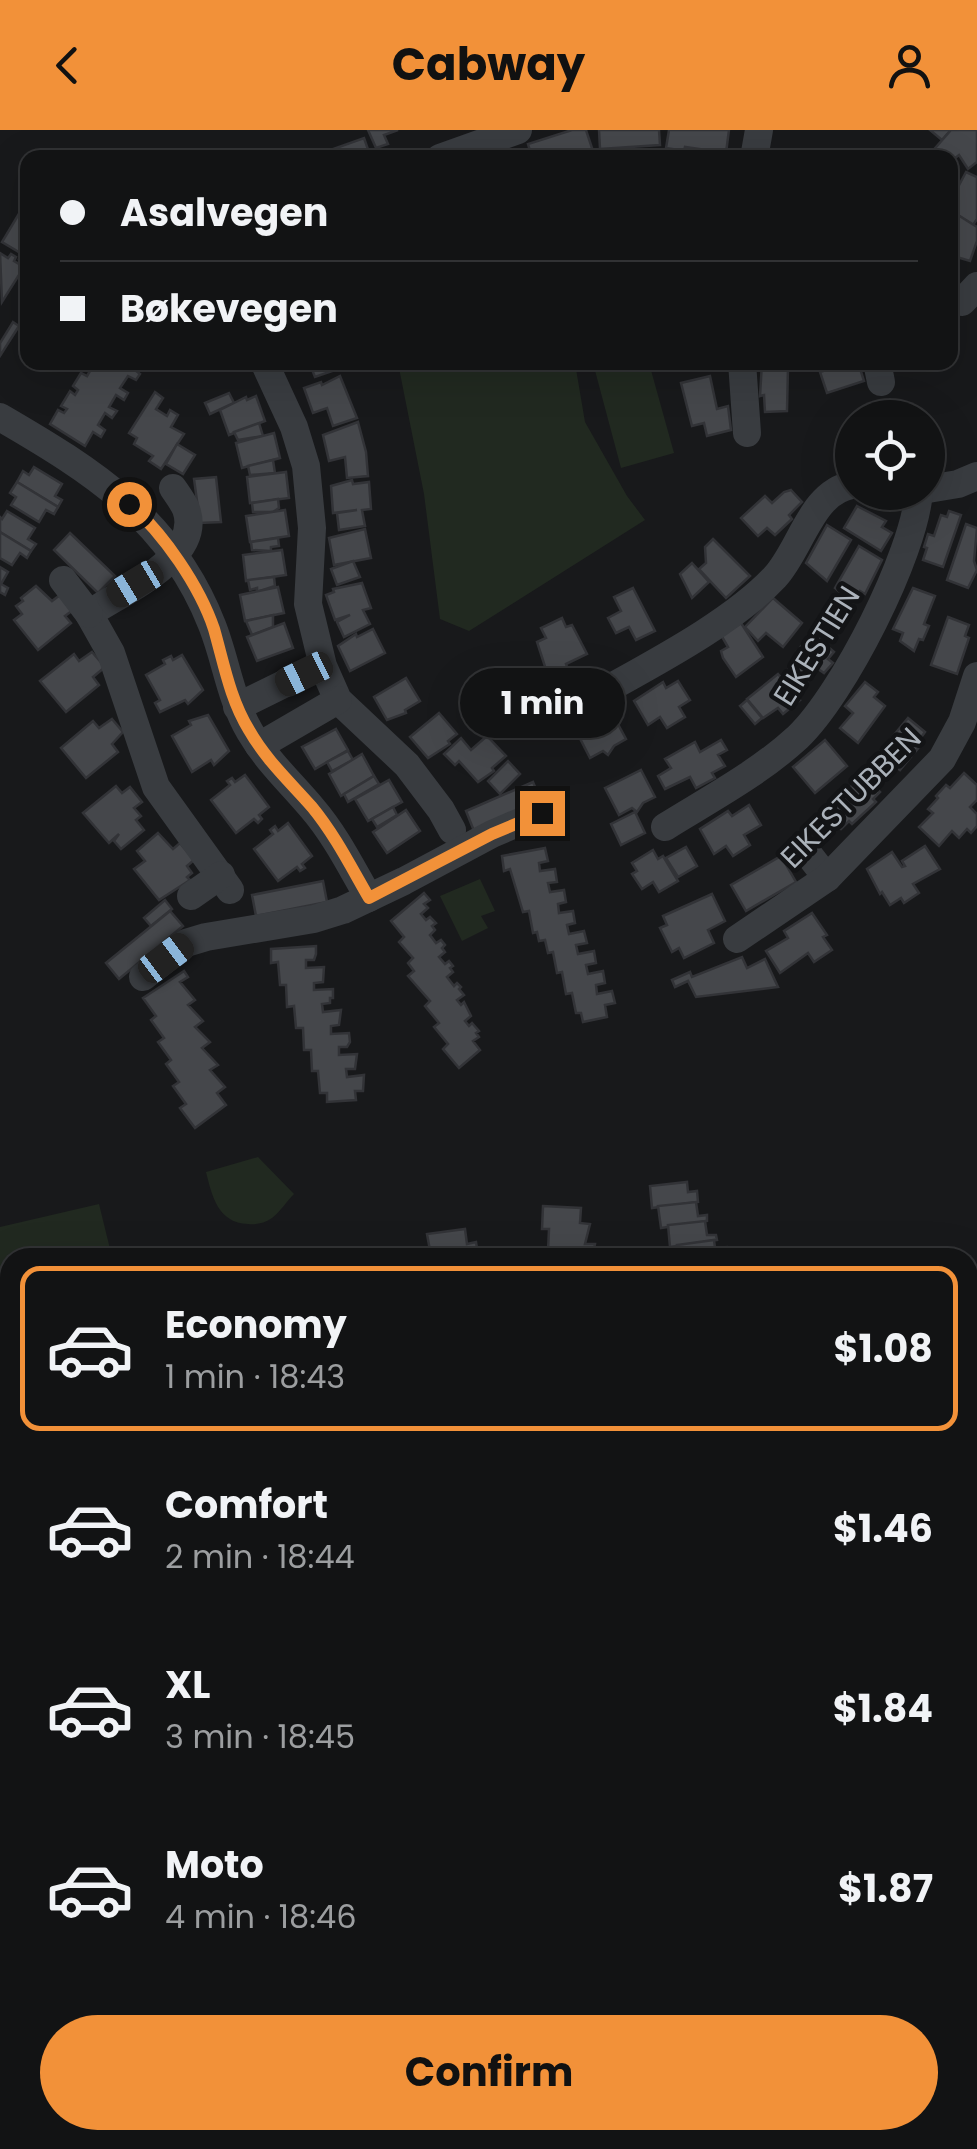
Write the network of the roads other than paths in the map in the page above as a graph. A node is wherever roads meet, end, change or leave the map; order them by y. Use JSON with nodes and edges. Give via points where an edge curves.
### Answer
{"nodes":[{"id":1,"x":518,"y":130,"type":"edge"},
{"id":2,"x":462,"y":150,"type":"edge"},
{"id":3,"x":268,"y":370,"type":"edge"},
{"id":4,"x":743,"y":370,"type":"edge"},
{"id":5,"x":0,"y":417,"type":"edge"},
{"id":6,"x":747,"y":433,"type":"dead end"},
{"id":7,"x":977,"y":476,"type":"edge"},
{"id":8,"x":945,"y":486,"type":"edge"},
{"id":9,"x":174,"y":488,"type":"dead end"},
{"id":10,"x":835,"y":490,"type":"edge"},
{"id":11,"x":917,"y":510,"type":"edge"},
{"id":12,"x":177,"y":556,"type":"junction"},
{"id":13,"x":63,"y":580,"type":"dead end"},
{"id":14,"x":89,"y":614,"type":"junction"},
{"id":15,"x":304,"y":674,"type":"dead end"},
{"id":16,"x":977,"y":676,"type":"edge"},
{"id":17,"x":606,"y":690,"type":"dead end"},
{"id":18,"x":338,"y":700,"type":"junction"},
{"id":19,"x":237,"y":707,"type":"junction"},
{"id":20,"x":259,"y":746,"type":"junction"},
{"id":21,"x":542,"y":813,"type":"dead end"},
{"id":22,"x":665,"y":827,"type":"dead end"},
{"id":23,"x":452,"y":830,"type":"dead end"},
{"id":24,"x":806,"y":851,"type":"dead end"},
{"id":25,"x":826,"y":878,"type":"junction"},
{"id":26,"x":191,"y":896,"type":"dead end"},
{"id":27,"x":369,"y":898,"type":"junction"},
{"id":28,"x":738,"y":939,"type":"dead end"},
{"id":29,"x":143,"y":977,"type":"dead end"}],
"edges":[{"from":1,"to":2,"type":"street"},
{"from":3,"to":18,"type":"street","via":[[306,466],[312,528],[308,604]]},
{"from":4,"to":6,"type":"street"},
{"from":5,"to":12,"type":"street","via":[[110,488]]},
{"from":7,"to":8,"type":"street"},
{"from":9,"to":12,"type":"street","via":[[188,525]]},
{"from":10,"to":17,"type":"street","via":[[784,566],[751,598]]},
{"from":11,"to":22,"type":"street","name":"EIKESTIEN","via":[[893,582],[815,719],[756,770]]},
{"from":12,"to":14,"type":"street"},
{"from":12,"to":19,"type":"street","via":[[212,624]]},
{"from":13,"to":14,"type":"street"},
{"from":14,"to":26,"type":"street","via":[[111,653],[156,786],[226,883]]},
{"from":15,"to":19,"type":"street"},
{"from":16,"to":25,"type":"street","name":"EIKESTUBBEN","via":[[942,759]]},
{"from":18,"to":20,"type":"street"},
{"from":18,"to":23,"type":"street","via":[[407,766]]},
{"from":19,"to":20,"type":"street"},
{"from":20,"to":27,"type":"street","via":[[338,842]]},
{"from":21,"to":27,"type":"street"},
{"from":24,"to":25,"type":"street"},
{"from":25,"to":28,"type":"street","name":"EIKESTUBBEN"},
{"from":27,"to":29,"type":"street","via":[[314,919],[206,936],[186,943]]}]}
